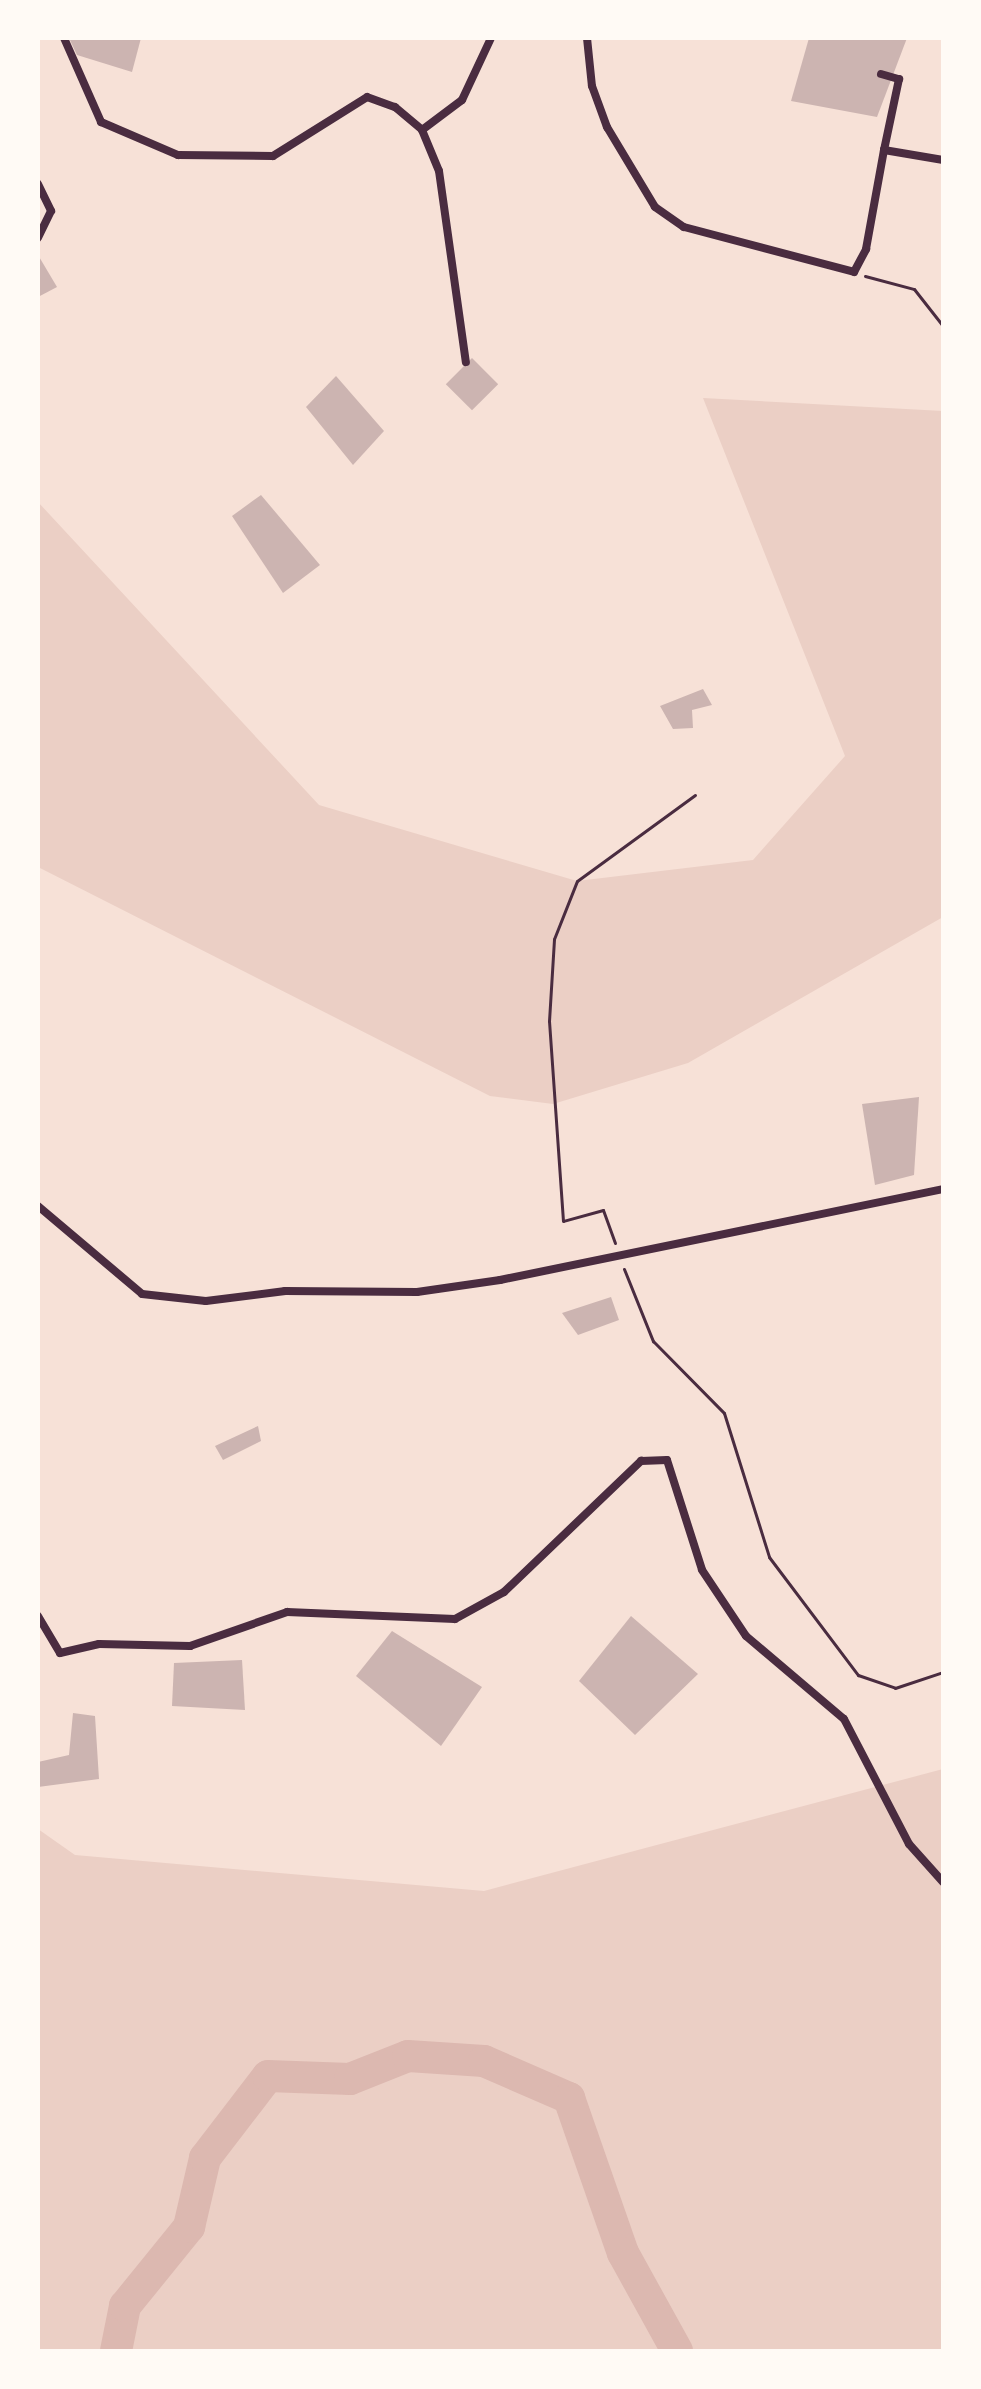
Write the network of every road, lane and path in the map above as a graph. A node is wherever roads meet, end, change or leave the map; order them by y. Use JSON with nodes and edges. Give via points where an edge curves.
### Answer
{"nodes":[{"id":1,"x":64,"y":38,"type":"edge"},
{"id":2,"x":491,"y":38,"type":"edge"},
{"id":3,"x":587,"y":38,"type":"edge"},
{"id":4,"x":881,"y":74,"type":"dead end"},
{"id":5,"x":422,"y":130,"type":"junction"},
{"id":6,"x":884,"y":150,"type":"junction"},
{"id":7,"x":943,"y":160,"type":"edge"},
{"id":8,"x":38,"y":184,"type":"edge"},
{"id":9,"x":38,"y":238,"type":"edge"},
{"id":10,"x":854,"y":272,"type":"junction"},
{"id":11,"x":943,"y":326,"type":"edge"},
{"id":12,"x":466,"y":362,"type":"dead end"},
{"id":13,"x":695,"y":795,"type":"dead end"},
{"id":14,"x":943,"y":1189,"type":"edge"},
{"id":15,"x":38,"y":1206,"type":"edge"},
{"id":16,"x":619,"y":1255,"type":"junction"},
{"id":17,"x":38,"y":1616,"type":"edge"},
{"id":18,"x":943,"y":1672,"type":"edge"},
{"id":19,"x":943,"y":1882,"type":"edge"}],
"edges":[{"from":1,"to":5,"type":"street","via":[[101,122],[178,155],[273,156],[367,97],[395,107]]},
{"from":2,"to":5,"type":"street","via":[[462,100]]},
{"from":3,"to":10,"type":"street","via":[[592,86],[607,127],[655,207],[684,227]]},
{"from":4,"to":6,"type":"street","via":[[899,79]]},
{"from":5,"to":12,"type":"street","via":[[439,171]]},
{"from":6,"to":7,"type":"street"},
{"from":6,"to":10,"type":"street","via":[[866,249]]},
{"from":8,"to":9,"type":"street","via":[[51,211]]},
{"from":10,"to":11,"type":"path","via":[[914,289]]},
{"from":13,"to":16,"type":"path","via":[[577,881],[554,939],[549,1021],[563,1221],[603,1210]]},
{"from":14,"to":16,"type":"street"},
{"from":15,"to":16,"type":"street","via":[[142,1294],[206,1301],[285,1291],[417,1292]]},
{"from":16,"to":18,"type":"path","via":[[653,1341],[724,1413],[769,1557],[858,1675],[895,1688]]},
{"from":17,"to":19,"type":"street","via":[[60,1653],[99,1644],[190,1646],[287,1612],[359,1620],[455,1619],[504,1592],[641,1461],[667,1460],[702,1570],[746,1636],[844,1719],[909,1844]]}]}
